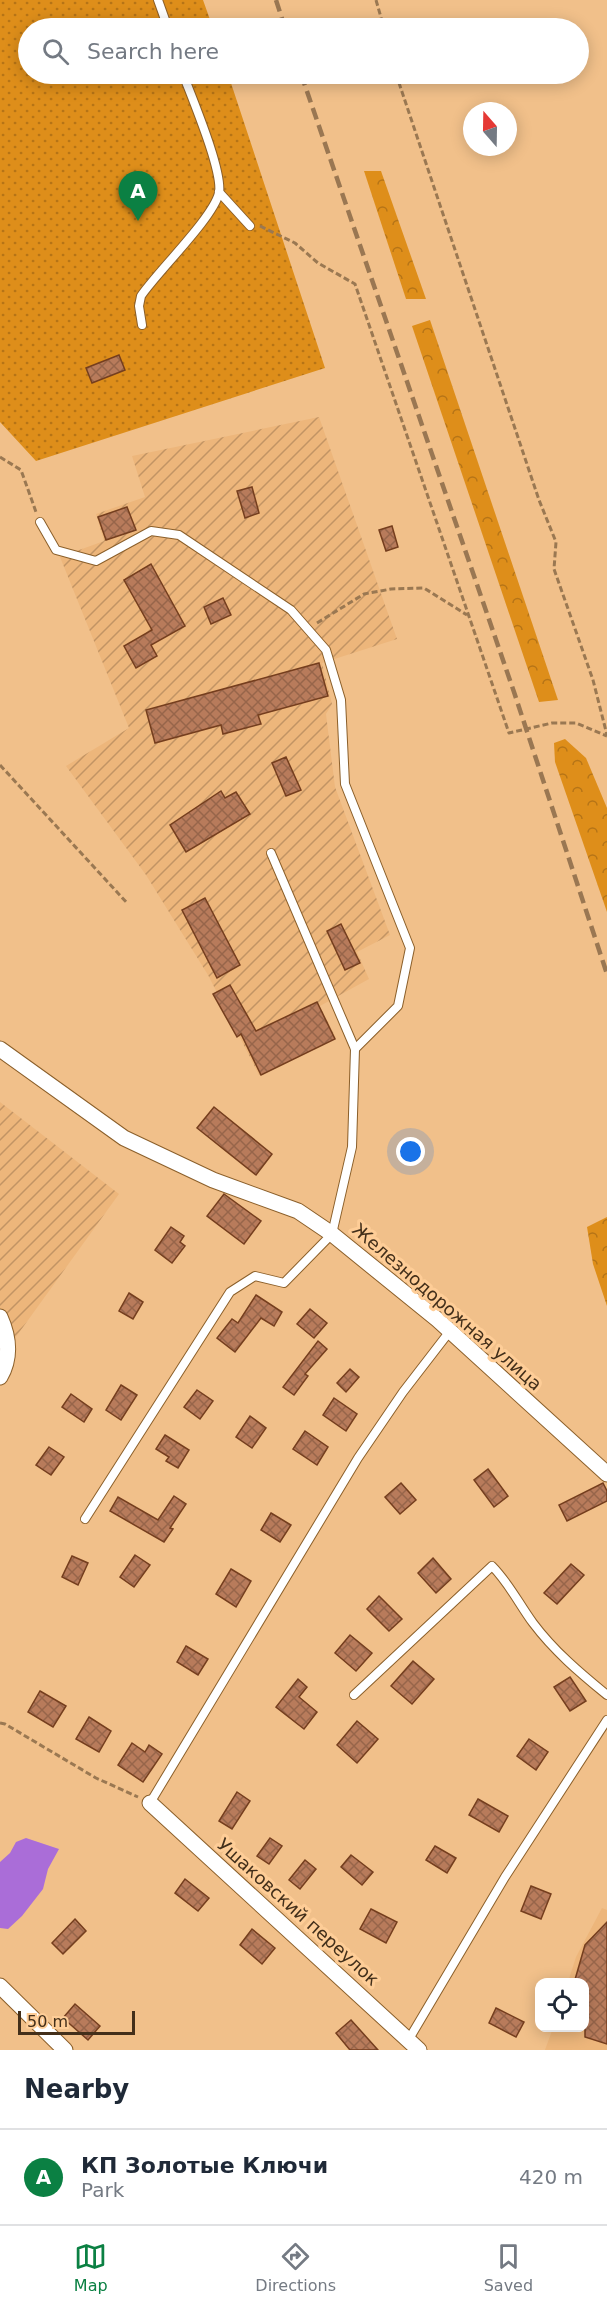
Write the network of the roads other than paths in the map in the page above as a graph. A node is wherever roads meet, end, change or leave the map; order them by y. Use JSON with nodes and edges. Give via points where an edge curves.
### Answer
{"nodes":[{"id":1,"x":158,"y":0,"type":"edge"},
{"id":2,"x":164,"y":18,"type":"edge"},
{"id":3,"x":187,"y":84,"type":"edge"},
{"id":4,"x":219,"y":192,"type":"junction"},
{"id":5,"x":250,"y":226,"type":"dead end"},
{"id":6,"x":142,"y":325,"type":"dead end"},
{"id":7,"x":39,"y":522,"type":"road end"},
{"id":8,"x":270,"y":854,"type":"dead end"},
{"id":9,"x":0,"y":1048,"type":"edge"},
{"id":10,"x":355,"y":1049,"type":"junction"},
{"id":11,"x":332,"y":1234,"type":"junction"},
{"id":12,"x":0,"y":1317,"type":"edge"},
{"id":13,"x":450,"y":1331,"type":"junction"},
{"id":14,"x":0,"y":1377,"type":"edge"},
{"id":15,"x":607,"y":1474,"type":"edge"},
{"id":16,"x":85,"y":1519,"type":"dead end"},
{"id":17,"x":354,"y":1695,"type":"dead end"},
{"id":18,"x":607,"y":1695,"type":"edge"},
{"id":19,"x":607,"y":1720,"type":"edge"},
{"id":20,"x":150,"y":1803,"type":"joint"},
{"id":21,"x":0,"y":1986,"type":"edge"},
{"id":22,"x":414,"y":2045,"type":"edge"},
{"id":23,"x":65,"y":2050,"type":"edge"}],
"edges":[{"from":1,"to":2,"type":"lane"},
{"from":3,"to":4,"type":"lane","via":[[217,170]]},
{"from":4,"to":5,"type":"lane"},
{"from":4,"to":6,"type":"lane","via":[[197,229],[141,296]]},
{"from":7,"to":10,"type":"lane","via":[[56,550],[96,561],[151,531],[179,535],[291,610],[326,650],[341,699],[345,784],[411,948],[398,1006]]},
{"from":8,"to":10,"type":"lane"},
{"from":9,"to":11,"type":"street","name":"Железнодорожная улица","via":[[124,1138],[213,1180],[298,1211]]},
{"from":10,"to":11,"type":"lane","via":[[352,1147]]},
{"from":11,"to":13,"type":"street","name":"Железнодорожная улица"},
{"from":11,"to":16,"type":"lane","via":[[284,1283],[255,1276],[230,1292]]},
{"from":12,"to":14,"type":"street","via":[[8,1355]]},
{"from":13,"to":15,"type":"street","name":"Железнодорожная улица"},
{"from":13,"to":20,"type":"lane","via":[[358,1458]]},
{"from":17,"to":18,"type":"lane","via":[[492,1566],[504,1577],[533,1623],[567,1661]]},
{"from":19,"to":22,"type":"lane","via":[[505,1877]]},
{"from":20,"to":22,"type":"street","name":"Ушаковский переулок"},
{"from":21,"to":23,"type":"street"}]}
